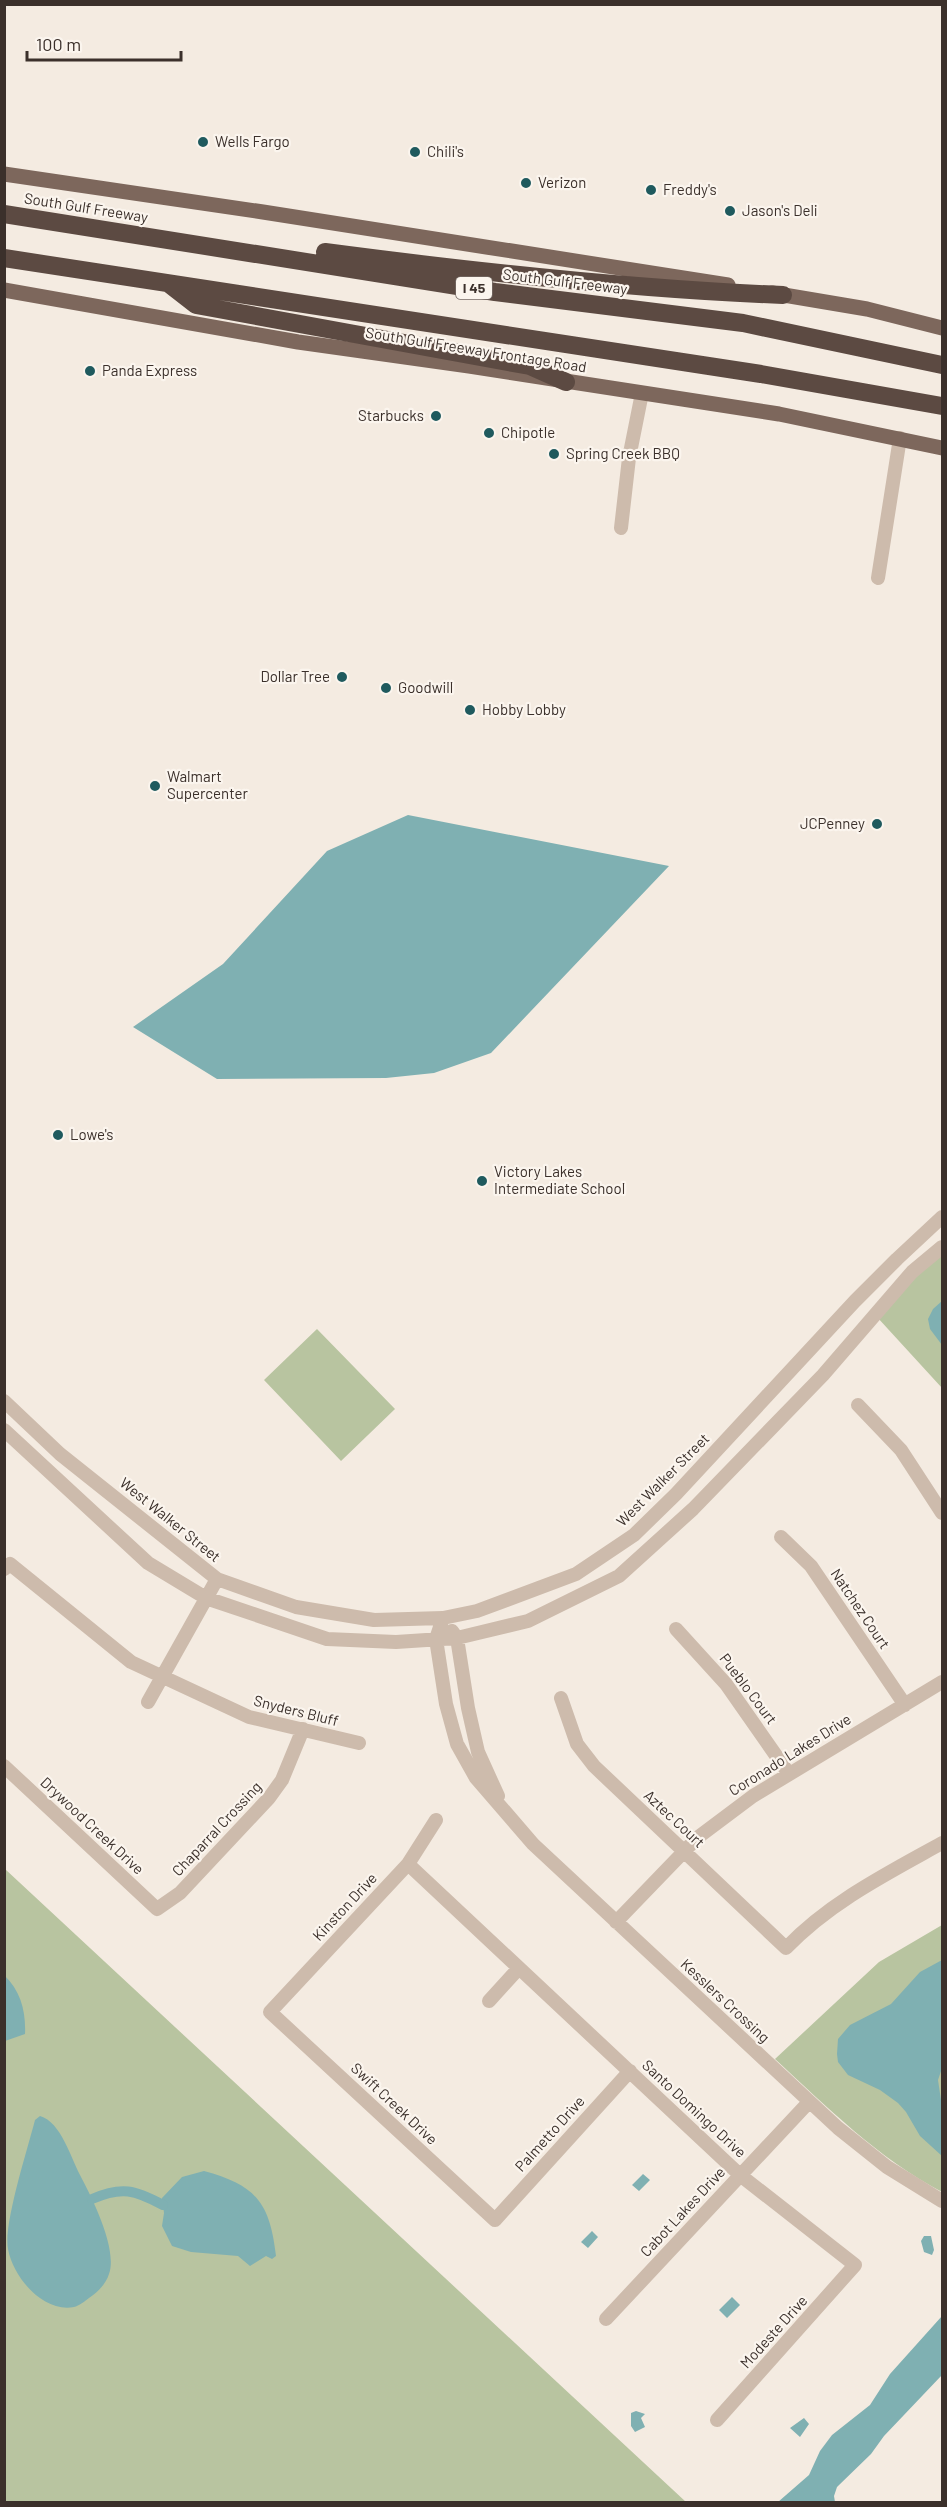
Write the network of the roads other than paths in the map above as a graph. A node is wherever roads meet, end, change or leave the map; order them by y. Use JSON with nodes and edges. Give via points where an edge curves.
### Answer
{"nodes":[{"id":1,"x":4,"y":174,"type":"edge"},
{"id":2,"x":4,"y":214,"type":"edge"},
{"id":3,"x":202,"y":244,"type":"junction"},
{"id":4,"x":4,"y":258,"type":"edge"},
{"id":5,"x":168,"y":283,"type":"junction"},
{"id":6,"x":4,"y":290,"type":"edge"},
{"id":7,"x":783,"y":295,"type":"junction"},
{"id":8,"x":942,"y":328,"type":"edge"},
{"id":9,"x":942,"y":365,"type":"edge"},
{"id":10,"x":567,"y":382,"type":"junction"},
{"id":11,"x":642,"y":393,"type":"junction"},
{"id":12,"x":942,"y":406,"type":"edge"},
{"id":13,"x":900,"y":438,"type":"junction"},
{"id":14,"x":942,"y":448,"type":"edge"},
{"id":15,"x":621,"y":528,"type":"dead end"},
{"id":16,"x":878,"y":578,"type":"dead end"},
{"id":17,"x":942,"y":1217,"type":"edge"},
{"id":18,"x":942,"y":1247,"type":"edge"},
{"id":19,"x":4,"y":1401,"type":"edge"},
{"id":20,"x":858,"y":1405,"type":"dead end"},
{"id":21,"x":4,"y":1430,"type":"edge"},
{"id":22,"x":942,"y":1513,"type":"edge"},
{"id":23,"x":781,"y":1537,"type":"dead end"},
{"id":24,"x":7,"y":1567,"type":"edge"},
{"id":25,"x":217,"y":1579,"type":"junction"},
{"id":26,"x":206,"y":1598,"type":"junction"},
{"id":27,"x":443,"y":1618,"type":"junction"},
{"id":28,"x":676,"y":1629,"type":"dead end"},
{"id":29,"x":457,"y":1638,"type":"junction"},
{"id":30,"x":436,"y":1640,"type":"junction"},
{"id":31,"x":162,"y":1677,"type":"junction"},
{"id":32,"x":942,"y":1682,"type":"edge"},
{"id":33,"x":561,"y":1698,"type":"dead end"},
{"id":34,"x":148,"y":1702,"type":"dead end"},
{"id":35,"x":904,"y":1705,"type":"junction"},
{"id":36,"x":303,"y":1729,"type":"junction"},
{"id":37,"x":358,"y":1743,"type":"dead end"},
{"id":38,"x":4,"y":1766,"type":"edge"},
{"id":39,"x":789,"y":1774,"type":"junction"},
{"id":40,"x":502,"y":1806,"type":"junction"},
{"id":41,"x":436,"y":1820,"type":"dead end"},
{"id":42,"x":942,"y":1843,"type":"edge"},
{"id":43,"x":684,"y":1852,"type":"junction"},
{"id":44,"x":408,"y":1864,"type":"junction"},
{"id":45,"x":158,"y":1909,"type":"joint"},
{"id":46,"x":616,"y":1922,"type":"junction"},
{"id":47,"x":519,"y":1968,"type":"junction"},
{"id":48,"x":489,"y":2001,"type":"dead end"},
{"id":49,"x":270,"y":2012,"type":"joint"},
{"id":50,"x":630,"y":2071,"type":"junction"},
{"id":51,"x":809,"y":2102,"type":"junction"},
{"id":52,"x":740,"y":2175,"type":"junction"},
{"id":53,"x":942,"y":2200,"type":"edge"},
{"id":54,"x":495,"y":2220,"type":"joint"},
{"id":55,"x":855,"y":2265,"type":"joint"},
{"id":56,"x":606,"y":2319,"type":"dead end"},
{"id":57,"x":717,"y":2420,"type":"dead end"}],
"edges":[{"from":1,"to":7,"type":"main road"},
{"from":2,"to":3,"type":"highway","name":"South Gulf Freeway","number":"I 45"},
{"from":3,"to":7,"type":"highway","via":[[311,250],[502,274],[688,291]]},
{"from":3,"to":9,"type":"highway","name":"South Gulf Freeway","number":"I 45","via":[[495,292],[743,323]]},
{"from":4,"to":5,"type":"highway"},
{"from":5,"to":10,"type":"highway","via":[[196,305],[530,366]]},
{"from":5,"to":12,"type":"highway","via":[[761,374]]},
{"from":6,"to":10,"type":"main road","name":"South Gulf Freeway Frontage Road","via":[[298,342]]},
{"from":7,"to":8,"type":"main road","via":[[867,309]]},
{"from":10,"to":11,"type":"main road","name":"South Gulf Freeway Frontage Road"},
{"from":11,"to":13,"type":"main road","name":"South Gulf Freeway Frontage Road"},
{"from":11,"to":15,"type":"street"},
{"from":13,"to":14,"type":"main road","name":"South Gulf Freeway Frontage Road"},
{"from":13,"to":16,"type":"street"},
{"from":17,"to":27,"type":"street","name":"West Walker Street","via":[[864,1293],[634,1535],[576,1574],[477,1611]]},
{"from":18,"to":29,"type":"street","via":[[912,1272],[823,1376],[693,1509],[619,1575],[528,1621]]},
{"from":19,"to":25,"type":"street","name":"West Walker Street","via":[[60,1454]]},
{"from":20,"to":22,"type":"street","via":[[901,1450]]},
{"from":21,"to":26,"type":"street","via":[[148,1563]]},
{"from":23,"to":35,"type":"street","name":"Natchez Court","via":[[811,1566]]},
{"from":24,"to":31,"type":"street","name":"Snyders Bluff","via":[[131,1662]]},
{"from":25,"to":26,"type":"street"},
{"from":25,"to":27,"type":"street","name":"West Walker Street","via":[[296,1608],[374,1620]]},
{"from":26,"to":30,"type":"street","via":[[327,1639]]},
{"from":26,"to":31,"type":"street"},
{"from":27,"to":29,"type":"street","name":"Kesslers Crossing"},
{"from":27,"to":30,"type":"street","name":"Kesslers Crossing"},
{"from":28,"to":39,"type":"street","name":"Pueblo Court","via":[[726,1684]]},
{"from":29,"to":30,"type":"street"},
{"from":29,"to":40,"type":"street","name":"Kesslers Crossing","via":[[478,1752]]},
{"from":30,"to":40,"type":"street","name":"Kesslers Crossing","via":[[457,1744],[476,1778]]},
{"from":31,"to":34,"type":"street"},
{"from":31,"to":36,"type":"street","name":"Snyders Bluff","via":[[249,1717]]},
{"from":32,"to":35,"type":"street","name":"Coronado Lakes Drive"},
{"from":33,"to":43,"type":"street","name":"Aztec Court","via":[[577,1744],[594,1766]]},
{"from":35,"to":39,"type":"street","name":"Coronado Lakes Drive"},
{"from":36,"to":37,"type":"street","name":"Snyders Bluff"},
{"from":36,"to":45,"type":"street","name":"Chaparral Crossing","via":[[282,1780],[269,1798],[180,1893]]},
{"from":38,"to":45,"type":"street","name":"Drywood Creek Drive"},
{"from":39,"to":43,"type":"street","name":"Coronado Lakes Drive","via":[[753,1796]]},
{"from":40,"to":46,"type":"street","name":"Kesslers Crossing","via":[[533,1844]]},
{"from":41,"to":44,"type":"street","name":"Kinston Drive"},
{"from":42,"to":43,"type":"street","name":"Aztec Court","via":[[866,1886],[802,1931],[786,1948]]},
{"from":43,"to":46,"type":"street","name":"Coronado Lakes Drive"},
{"from":44,"to":47,"type":"street","name":"Santo Domingo Drive"},
{"from":44,"to":49,"type":"street","name":"Kinston Drive"},
{"from":46,"to":51,"type":"street","name":"Kesslers Crossing"},
{"from":47,"to":48,"type":"street"},
{"from":47,"to":50,"type":"street","name":"Santo Domingo Drive"},
{"from":49,"to":54,"type":"street","name":"Swift Creek Drive"},
{"from":50,"to":52,"type":"street","name":"Santo Domingo Drive"},
{"from":50,"to":54,"type":"street","name":"Palmetto Drive"},
{"from":51,"to":52,"type":"street","name":"Cabot Lakes Drive"},
{"from":51,"to":53,"type":"street","name":"Kesslers Crossing","via":[[887,2167]]},
{"from":52,"to":55,"type":"street","name":"Santo Domingo Drive"},
{"from":52,"to":56,"type":"street","name":"Cabot Lakes Drive"},
{"from":55,"to":57,"type":"street","name":"Modeste Drive"}]}
